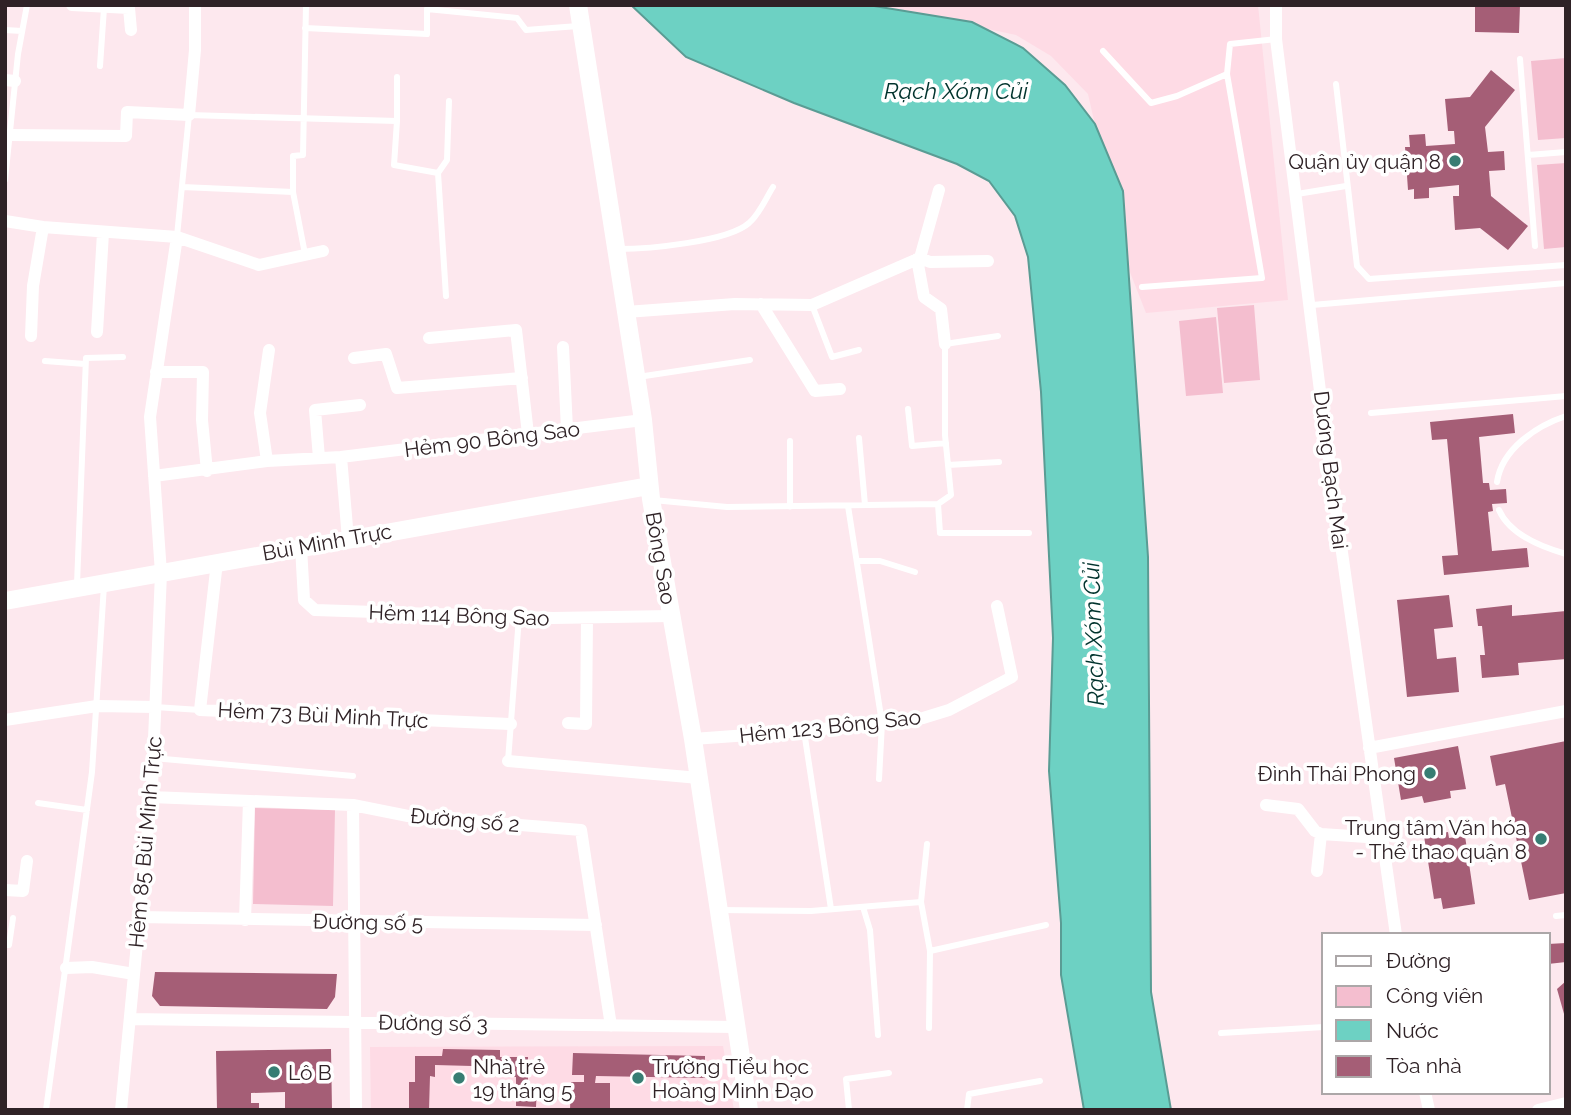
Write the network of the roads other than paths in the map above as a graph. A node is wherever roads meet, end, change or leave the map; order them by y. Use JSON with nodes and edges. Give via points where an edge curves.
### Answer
{"nodes":[{"id":1,"x":27,"y":5,"type":"edge"},
{"id":2,"x":72,"y":5,"type":"edge"},
{"id":3,"x":195,"y":5,"type":"edge"},
{"id":4,"x":306,"y":5,"type":"edge"},
{"id":5,"x":578,"y":5,"type":"edge"},
{"id":6,"x":1276,"y":5,"type":"edge"},
{"id":7,"x":104,"y":8,"type":"junction"},
{"id":8,"x":580,"y":26,"type":"junction"},
{"id":9,"x":305,"y":28,"type":"junction"},
{"id":10,"x":5,"y":30,"type":"edge"},
{"id":11,"x":131,"y":30,"type":"dead end"},
{"id":12,"x":22,"y":31,"type":"junction"},
{"id":13,"x":1276,"y":39,"type":"junction"},
{"id":14,"x":1103,"y":51,"type":"dead end"},
{"id":15,"x":1520,"y":59,"type":"dead end"},
{"id":16,"x":100,"y":66,"type":"dead end"},
{"id":17,"x":1227,"y":74,"type":"junction"},
{"id":18,"x":397,"y":78,"type":"dead end"},
{"id":19,"x":10,"y":80,"type":"edge"},
{"id":20,"x":1336,"y":84,"type":"dead end"},
{"id":21,"x":449,"y":101,"type":"dead end"},
{"id":22,"x":9,"y":109,"type":"edge"},
{"id":23,"x":189,"y":116,"type":"junction"},
{"id":24,"x":304,"y":117,"type":"junction"},
{"id":25,"x":397,"y":121,"type":"junction"},
{"id":26,"x":10,"y":135,"type":"junction"},
{"id":27,"x":1566,"y":152,"type":"edge"},
{"id":28,"x":1528,"y":155,"type":"junction"},
{"id":29,"x":438,"y":173,"type":"junction"},
{"id":30,"x":5,"y":180,"type":"edge"},
{"id":31,"x":1346,"y":186,"type":"junction"},
{"id":32,"x":182,"y":187,"type":"junction"},
{"id":33,"x":773,"y":187,"type":"dead end"},
{"id":34,"x":939,"y":190,"type":"dead end"},
{"id":35,"x":293,"y":191,"type":"junction"},
{"id":36,"x":1297,"y":194,"type":"junction"},
{"id":37,"x":5,"y":221,"type":"edge"},
{"id":38,"x":43,"y":227,"type":"junction"},
{"id":39,"x":103,"y":233,"type":"junction"},
{"id":40,"x":177,"y":237,"type":"junction"},
{"id":41,"x":1535,"y":246,"type":"dead end"},
{"id":42,"x":616,"y":249,"type":"junction"},
{"id":43,"x":323,"y":251,"type":"dead end"},
{"id":44,"x":304,"y":254,"type":"junction"},
{"id":45,"x":918,"y":258,"type":"junction"},
{"id":46,"x":988,"y":261,"type":"dead end"},
{"id":47,"x":1566,"y":265,"type":"edge"},
{"id":48,"x":1566,"y":283,"type":"edge"},
{"id":49,"x":1142,"y":287,"type":"dead end"},
{"id":50,"x":446,"y":296,"type":"dead end"},
{"id":51,"x":761,"y":304,"type":"junction"},
{"id":52,"x":813,"y":305,"type":"junction"},
{"id":53,"x":1312,"y":305,"type":"junction"},
{"id":54,"x":626,"y":312,"type":"junction"},
{"id":55,"x":97,"y":332,"type":"dead end"},
{"id":56,"x":31,"y":336,"type":"dead end"},
{"id":57,"x":998,"y":336,"type":"dead end"},
{"id":58,"x":429,"y":338,"type":"dead end"},
{"id":59,"x":945,"y":344,"type":"junction"},
{"id":60,"x":563,"y":347,"type":"dead end"},
{"id":61,"x":269,"y":350,"type":"dead end"},
{"id":62,"x":859,"y":350,"type":"dead end"},
{"id":63,"x":123,"y":358,"type":"dead end"},
{"id":64,"x":354,"y":358,"type":"dead end"},
{"id":65,"x":45,"y":360,"type":"dead end"},
{"id":66,"x":750,"y":360,"type":"dead end"},
{"id":67,"x":85,"y":364,"type":"junction"},
{"id":68,"x":156,"y":372,"type":"junction"},
{"id":69,"x":636,"y":377,"type":"junction"},
{"id":70,"x":522,"y":378,"type":"junction"},
{"id":71,"x":841,"y":389,"type":"dead end"},
{"id":72,"x":1566,"y":396,"type":"edge"},
{"id":73,"x":360,"y":405,"type":"dead end"},
{"id":74,"x":908,"y":409,"type":"dead end"},
{"id":75,"x":1371,"y":413,"type":"dead end"},
{"id":76,"x":1566,"y":416,"type":"edge"},
{"id":77,"x":643,"y":420,"type":"junction"},
{"id":78,"x":567,"y":429,"type":"junction"},
{"id":79,"x":528,"y":434,"type":"junction"},
{"id":80,"x":859,"y":438,"type":"dead end"},
{"id":81,"x":790,"y":441,"type":"dead end"},
{"id":82,"x":946,"y":443,"type":"junction"},
{"id":83,"x":341,"y":457,"type":"junction"},
{"id":84,"x":318,"y":458,"type":"junction"},
{"id":85,"x":267,"y":461,"type":"junction"},
{"id":86,"x":999,"y":461,"type":"dead end"},
{"id":87,"x":948,"y":465,"type":"junction"},
{"id":88,"x":207,"y":471,"type":"junction"},
{"id":89,"x":154,"y":476,"type":"junction"},
{"id":90,"x":1497,"y":482,"type":"dead end"},
{"id":91,"x":650,"y":493,"type":"junction"},
{"id":92,"x":938,"y":504,"type":"junction"},
{"id":93,"x":865,"y":505,"type":"junction"},
{"id":94,"x":848,"y":506,"type":"junction"},
{"id":95,"x":790,"y":507,"type":"junction"},
{"id":96,"x":1499,"y":510,"type":"dead end"},
{"id":97,"x":1029,"y":533,"type":"dead end"},
{"id":98,"x":348,"y":538,"type":"junction"},
{"id":99,"x":301,"y":547,"type":"junction"},
{"id":100,"x":1566,"y":554,"type":"edge"},
{"id":101,"x":857,"y":561,"type":"junction"},
{"id":102,"x":217,"y":562,"type":"junction"},
{"id":103,"x":915,"y":572,"type":"dead end"},
{"id":104,"x":161,"y":573,"type":"junction"},
{"id":105,"x":104,"y":583,"type":"junction"},
{"id":106,"x":77,"y":588,"type":"junction"},
{"id":107,"x":5,"y":601,"type":"edge"},
{"id":108,"x":997,"y":606,"type":"dead end"},
{"id":109,"x":671,"y":616,"type":"junction"},
{"id":110,"x":519,"y":617,"type":"junction"},
{"id":111,"x":587,"y":618,"type":"junction"},
{"id":112,"x":97,"y":706,"type":"junction"},
{"id":113,"x":155,"y":707,"type":"junction"},
{"id":114,"x":200,"y":710,"type":"junction"},
{"id":115,"x":1566,"y":711,"type":"edge"},
{"id":116,"x":5,"y":720,"type":"edge"},
{"id":117,"x":568,"y":723,"type":"dead end"},
{"id":118,"x":883,"y":723,"type":"junction"},
{"id":119,"x":510,"y":724,"type":"junction"},
{"id":120,"x":804,"y":731,"type":"junction"},
{"id":121,"x":694,"y":738,"type":"junction"},
{"id":122,"x":1369,"y":748,"type":"junction"},
{"id":123,"x":153,"y":758,"type":"junction"},
{"id":124,"x":508,"y":761,"type":"joint"},
{"id":125,"x":353,"y":776,"type":"dead end"},
{"id":126,"x":699,"y":778,"type":"junction"},
{"id":127,"x":879,"y":779,"type":"dead end"},
{"id":128,"x":151,"y":797,"type":"junction"},
{"id":129,"x":249,"y":801,"type":"junction"},
{"id":130,"x":38,"y":803,"type":"dead end"},
{"id":131,"x":353,"y":805,"type":"junction"},
{"id":132,"x":1266,"y":805,"type":"dead end"},
{"id":133,"x":87,"y":810,"type":"junction"},
{"id":134,"x":1321,"y":834,"type":"junction"},
{"id":135,"x":1382,"y":838,"type":"junction"},
{"id":136,"x":927,"y":844,"type":"dead end"},
{"id":137,"x":27,"y":861,"type":"dead end"},
{"id":138,"x":1317,"y":871,"type":"dead end"},
{"id":139,"x":5,"y":890,"type":"edge"},
{"id":140,"x":921,"y":902,"type":"junction"},
{"id":141,"x":863,"y":907,"type":"junction"},
{"id":142,"x":831,"y":909,"type":"junction"},
{"id":143,"x":718,"y":910,"type":"junction"},
{"id":144,"x":1566,"y":915,"type":"edge"},
{"id":145,"x":1556,"y":916,"type":"dead end"},
{"id":146,"x":139,"y":917,"type":"junction"},
{"id":147,"x":13,"y":918,"type":"dead end"},
{"id":148,"x":245,"y":920,"type":"junction"},
{"id":149,"x":354,"y":923,"type":"junction"},
{"id":150,"x":596,"y":925,"type":"junction"},
{"id":151,"x":1046,"y":925,"type":"dead end"},
{"id":152,"x":1396,"y":933,"type":"edge"},
{"id":153,"x":5,"y":945,"type":"edge"},
{"id":154,"x":930,"y":951,"type":"junction"},
{"id":155,"x":66,"y":968,"type":"junction"},
{"id":156,"x":134,"y":975,"type":"junction"},
{"id":157,"x":130,"y":1019,"type":"junction"},
{"id":158,"x":356,"y":1022,"type":"junction"},
{"id":159,"x":611,"y":1026,"type":"junction"},
{"id":160,"x":736,"y":1027,"type":"junction"},
{"id":161,"x":1322,"y":1027,"type":"edge"},
{"id":162,"x":929,"y":1028,"type":"dead end"},
{"id":163,"x":1221,"y":1033,"type":"dead end"},
{"id":164,"x":878,"y":1034,"type":"dead end"},
{"id":165,"x":889,"y":1073,"type":"dead end"},
{"id":166,"x":1040,"y":1081,"type":"dead end"},
{"id":167,"x":1566,"y":1103,"type":"edge"},
{"id":168,"x":46,"y":1110,"type":"edge"},
{"id":169,"x":121,"y":1110,"type":"edge"},
{"id":170,"x":356,"y":1110,"type":"edge"},
{"id":171,"x":749,"y":1110,"type":"edge"},
{"id":172,"x":849,"y":1110,"type":"edge"},
{"id":173,"x":967,"y":1110,"type":"edge"},
{"id":174,"x":1538,"y":1110,"type":"edge"}],
"edges":[{"from":1,"to":12,"type":"lane"},
{"from":2,"to":7,"type":"street"},
{"from":3,"to":23,"type":"street"},
{"from":4,"to":9,"type":"lane"},
{"from":5,"to":8,"type":"street","name":"Bông Sao"},
{"from":6,"to":13,"type":"street","name":"Dương Bạch Mai"},
{"from":7,"to":11,"type":"street","via":[[129,8]]},
{"from":7,"to":16,"type":"lane"},
{"from":8,"to":9,"type":"lane","via":[[526,30],[517,18],[427,9],[427,34]]},
{"from":8,"to":42,"type":"street","name":"Bông Sao"},
{"from":9,"to":24,"type":"lane"},
{"from":10,"to":12,"type":"lane"},
{"from":12,"to":19,"type":"lane"},
{"from":13,"to":17,"type":"lane","via":[[1230,44]]},
{"from":13,"to":36,"type":"street","name":"Dương Bạch Mai"},
{"from":14,"to":17,"type":"lane","via":[[1151,103]]},
{"from":15,"to":28,"type":"lane"},
{"from":17,"to":49,"type":"lane","via":[[1262,278]]},
{"from":18,"to":25,"type":"lane"},
{"from":19,"to":22,"type":"lane"},
{"from":20,"to":31,"type":"lane"},
{"from":21,"to":29,"type":"lane","via":[[447,160]]},
{"from":22,"to":26,"type":"lane"},
{"from":23,"to":24,"type":"lane"},
{"from":23,"to":26,"type":"street","via":[[127,112],[126,136]]},
{"from":23,"to":32,"type":"lane"},
{"from":24,"to":25,"type":"lane"},
{"from":24,"to":35,"type":"lane","via":[[303,155],[293,156]]},
{"from":25,"to":29,"type":"lane","via":[[394,165]]},
{"from":26,"to":30,"type":"lane"},
{"from":27,"to":28,"type":"lane"},
{"from":28,"to":41,"type":"lane"},
{"from":29,"to":50,"type":"lane"},
{"from":31,"to":36,"type":"lane"},
{"from":31,"to":47,"type":"lane","via":[[1357,266],[1369,279]]},
{"from":32,"to":35,"type":"lane"},
{"from":32,"to":40,"type":"lane"},
{"from":33,"to":42,"type":"lane","via":[[749,223],[722,235],[650,249]]},
{"from":34,"to":45,"type":"street"},
{"from":35,"to":44,"type":"lane"},
{"from":36,"to":53,"type":"street","name":"Dương Bạch Mai"},
{"from":37,"to":38,"type":"street"},
{"from":38,"to":39,"type":"street"},
{"from":38,"to":56,"type":"street"},
{"from":39,"to":40,"type":"street"},
{"from":39,"to":55,"type":"street"},
{"from":40,"to":44,"type":"street","via":[[259,265]]},
{"from":40,"to":68,"type":"street","name":"Hẻm 85 Bùi Minh Trực"},
{"from":42,"to":54,"type":"street","name":"Bông Sao"},
{"from":43,"to":44,"type":"street"},
{"from":45,"to":46,"type":"street"},
{"from":45,"to":52,"type":"street"},
{"from":45,"to":59,"type":"street","via":[[924,297],[940,309]]},
{"from":48,"to":53,"type":"lane"},
{"from":51,"to":52,"type":"street"},
{"from":51,"to":54,"type":"street"},
{"from":51,"to":71,"type":"street","via":[[815,391]]},
{"from":52,"to":62,"type":"lane","via":[[832,357]]},
{"from":53,"to":122,"type":"street","name":"Dương Bạch Mai"},
{"from":54,"to":69,"type":"street","name":"Bông Sao"},
{"from":57,"to":59,"type":"lane"},
{"from":58,"to":70,"type":"street","via":[[516,330]]},
{"from":59,"to":82,"type":"lane"},
{"from":60,"to":78,"type":"street"},
{"from":61,"to":85,"type":"street","via":[[260,413]]},
{"from":63,"to":67,"type":"lane","via":[[86,358]]},
{"from":64,"to":70,"type":"street","via":[[386,354],[397,388]]},
{"from":65,"to":67,"type":"lane"},
{"from":66,"to":69,"type":"lane"},
{"from":67,"to":106,"type":"lane"},
{"from":68,"to":88,"type":"street","via":[[203,372]]},
{"from":68,"to":89,"type":"street","name":"Hẻm 85 Bùi Minh Trực","via":[[150,417]]},
{"from":69,"to":77,"type":"street","name":"Bông Sao"},
{"from":70,"to":79,"type":"street"},
{"from":72,"to":75,"type":"lane"},
{"from":73,"to":84,"type":"street","via":[[315,410]]},
{"from":74,"to":82,"type":"lane","via":[[912,446]]},
{"from":76,"to":90,"type":"lane","via":[[1519,444],[1504,460]]},
{"from":77,"to":78,"type":"street","name":"Hẻm 90 Bông Sao"},
{"from":77,"to":91,"type":"street","name":"Bông Sao"},
{"from":78,"to":79,"type":"street","name":"Hẻm 90 Bông Sao"},
{"from":79,"to":83,"type":"street","name":"Hẻm 90 Bông Sao"},
{"from":80,"to":93,"type":"lane"},
{"from":81,"to":95,"type":"lane"},
{"from":82,"to":87,"type":"lane"},
{"from":83,"to":84,"type":"street","name":"Hẻm 90 Bông Sao"},
{"from":83,"to":98,"type":"street"},
{"from":84,"to":85,"type":"street","name":"Hẻm 90 Bông Sao"},
{"from":85,"to":88,"type":"street","name":"Hẻm 90 Bông Sao"},
{"from":86,"to":87,"type":"lane"},
{"from":87,"to":92,"type":"lane","via":[[951,495]]},
{"from":88,"to":89,"type":"street","name":"Hẻm 90 Bông Sao"},
{"from":89,"to":104,"type":"street","name":"Hẻm 85 Bùi Minh Trực"},
{"from":91,"to":95,"type":"lane","via":[[727,507]]},
{"from":91,"to":98,"type":"street","name":"Bùi Minh Trực"},
{"from":91,"to":109,"type":"street","name":"Bông Sao"},
{"from":92,"to":93,"type":"lane"},
{"from":92,"to":97,"type":"lane","via":[[940,533]]},
{"from":93,"to":94,"type":"lane"},
{"from":94,"to":95,"type":"lane"},
{"from":94,"to":101,"type":"lane"},
{"from":96,"to":100,"type":"lane","via":[[1510,527],[1526,538]]},
{"from":98,"to":99,"type":"street","name":"Bùi Minh Trực"},
{"from":99,"to":102,"type":"street","name":"Bùi Minh Trực"},
{"from":99,"to":110,"type":"street","name":"Hẻm 114 Bông Sao","via":[[304,600],[315,610]]},
{"from":101,"to":103,"type":"lane","via":[[880,561]]},
{"from":101,"to":118,"type":"lane"},
{"from":102,"to":104,"type":"street","name":"Bùi Minh Trực"},
{"from":102,"to":114,"type":"street","name":"Hẻm 73 Bùi Minh Trực"},
{"from":104,"to":105,"type":"street","name":"Bùi Minh Trực"},
{"from":104,"to":113,"type":"street","name":"Hẻm 85 Bùi Minh Trực"},
{"from":105,"to":106,"type":"street","name":"Bùi Minh Trực"},
{"from":105,"to":112,"type":"lane"},
{"from":106,"to":107,"type":"street","name":"Bùi Minh Trực"},
{"from":108,"to":118,"type":"street","name":"Hẻm 123 Bông Sao","via":[[1012,677],[949,710]]},
{"from":109,"to":111,"type":"street","name":"Hẻm 114 Bông Sao"},
{"from":109,"to":121,"type":"street","name":"Bông Sao"},
{"from":110,"to":111,"type":"street","name":"Hẻm 114 Bông Sao"},
{"from":110,"to":119,"type":"lane"},
{"from":111,"to":117,"type":"street","via":[[586,724]]},
{"from":112,"to":113,"type":"street"},
{"from":112,"to":116,"type":"street"},
{"from":112,"to":133,"type":"lane"},
{"from":113,"to":114,"type":"lane"},
{"from":113,"to":123,"type":"street","name":"Hẻm 85 Bùi Minh Trực"},
{"from":114,"to":119,"type":"street","name":"Hẻm 73 Bùi Minh Trực"},
{"from":115,"to":122,"type":"street"},
{"from":118,"to":120,"type":"street","name":"Hẻm 123 Bông Sao"},
{"from":118,"to":127,"type":"lane"},
{"from":119,"to":124,"type":"lane"},
{"from":120,"to":121,"type":"street","name":"Hẻm 123 Bông Sao"},
{"from":120,"to":142,"type":"lane"},
{"from":121,"to":126,"type":"street","name":"Bông Sao"},
{"from":122,"to":135,"type":"street","name":"Dương Bạch Mai"},
{"from":123,"to":125,"type":"lane"},
{"from":123,"to":128,"type":"street","name":"Hẻm 85 Bùi Minh Trực"},
{"from":124,"to":126,"type":"street"},
{"from":126,"to":143,"type":"street","name":"Bông Sao"},
{"from":128,"to":129,"type":"street","name":"Đường số 2"},
{"from":128,"to":146,"type":"street","name":"Hẻm 85 Bùi Minh Trực"},
{"from":129,"to":131,"type":"street","name":"Đường số 2"},
{"from":129,"to":148,"type":"street"},
{"from":130,"to":133,"type":"lane"},
{"from":131,"to":149,"type":"street"},
{"from":131,"to":150,"type":"street","name":"Đường số 2","via":[[408,816],[581,830]]},
{"from":132,"to":134,"type":"street","via":[[1298,808]]},
{"from":133,"to":155,"type":"lane"},
{"from":134,"to":135,"type":"street"},
{"from":134,"to":138,"type":"street"},
{"from":135,"to":152,"type":"street","name":"Dương Bạch Mai"},
{"from":136,"to":140,"type":"lane"},
{"from":137,"to":139,"type":"street","via":[[23,891]]},
{"from":140,"to":141,"type":"lane"},
{"from":140,"to":154,"type":"lane"},
{"from":141,"to":142,"type":"lane"},
{"from":141,"to":164,"type":"lane","via":[[870,930]]},
{"from":142,"to":143,"type":"lane"},
{"from":143,"to":160,"type":"street","name":"Bông Sao"},
{"from":144,"to":145,"type":"lane"},
{"from":146,"to":148,"type":"street","name":"Đường số 5"},
{"from":146,"to":156,"type":"street","name":"Hẻm 85 Bùi Minh Trực"},
{"from":147,"to":153,"type":"lane","via":[[9,945]]},
{"from":148,"to":149,"type":"street","name":"Đường số 5"},
{"from":149,"to":150,"type":"street","name":"Đường số 5"},
{"from":149,"to":158,"type":"street"},
{"from":150,"to":159,"type":"street","name":"Đường số 2"},
{"from":151,"to":154,"type":"lane"},
{"from":154,"to":162,"type":"lane"},
{"from":155,"to":156,"type":"street","via":[[92,967]]},
{"from":155,"to":168,"type":"lane"},
{"from":156,"to":157,"type":"street","name":"Hẻm 85 Bùi Minh Trực"},
{"from":157,"to":158,"type":"street","name":"Đường số 3"},
{"from":157,"to":169,"type":"street","name":"Hẻm 85 Bùi Minh Trực"},
{"from":158,"to":159,"type":"street","name":"Đường số 3"},
{"from":158,"to":170,"type":"street"},
{"from":159,"to":160,"type":"street","name":"Đường số 3"},
{"from":160,"to":171,"type":"street","name":"Bông Sao"},
{"from":161,"to":163,"type":"lane"},
{"from":165,"to":172,"type":"lane","via":[[846,1079]]},
{"from":166,"to":173,"type":"lane","via":[[969,1094]]},
{"from":167,"to":174,"type":"street"}]}
